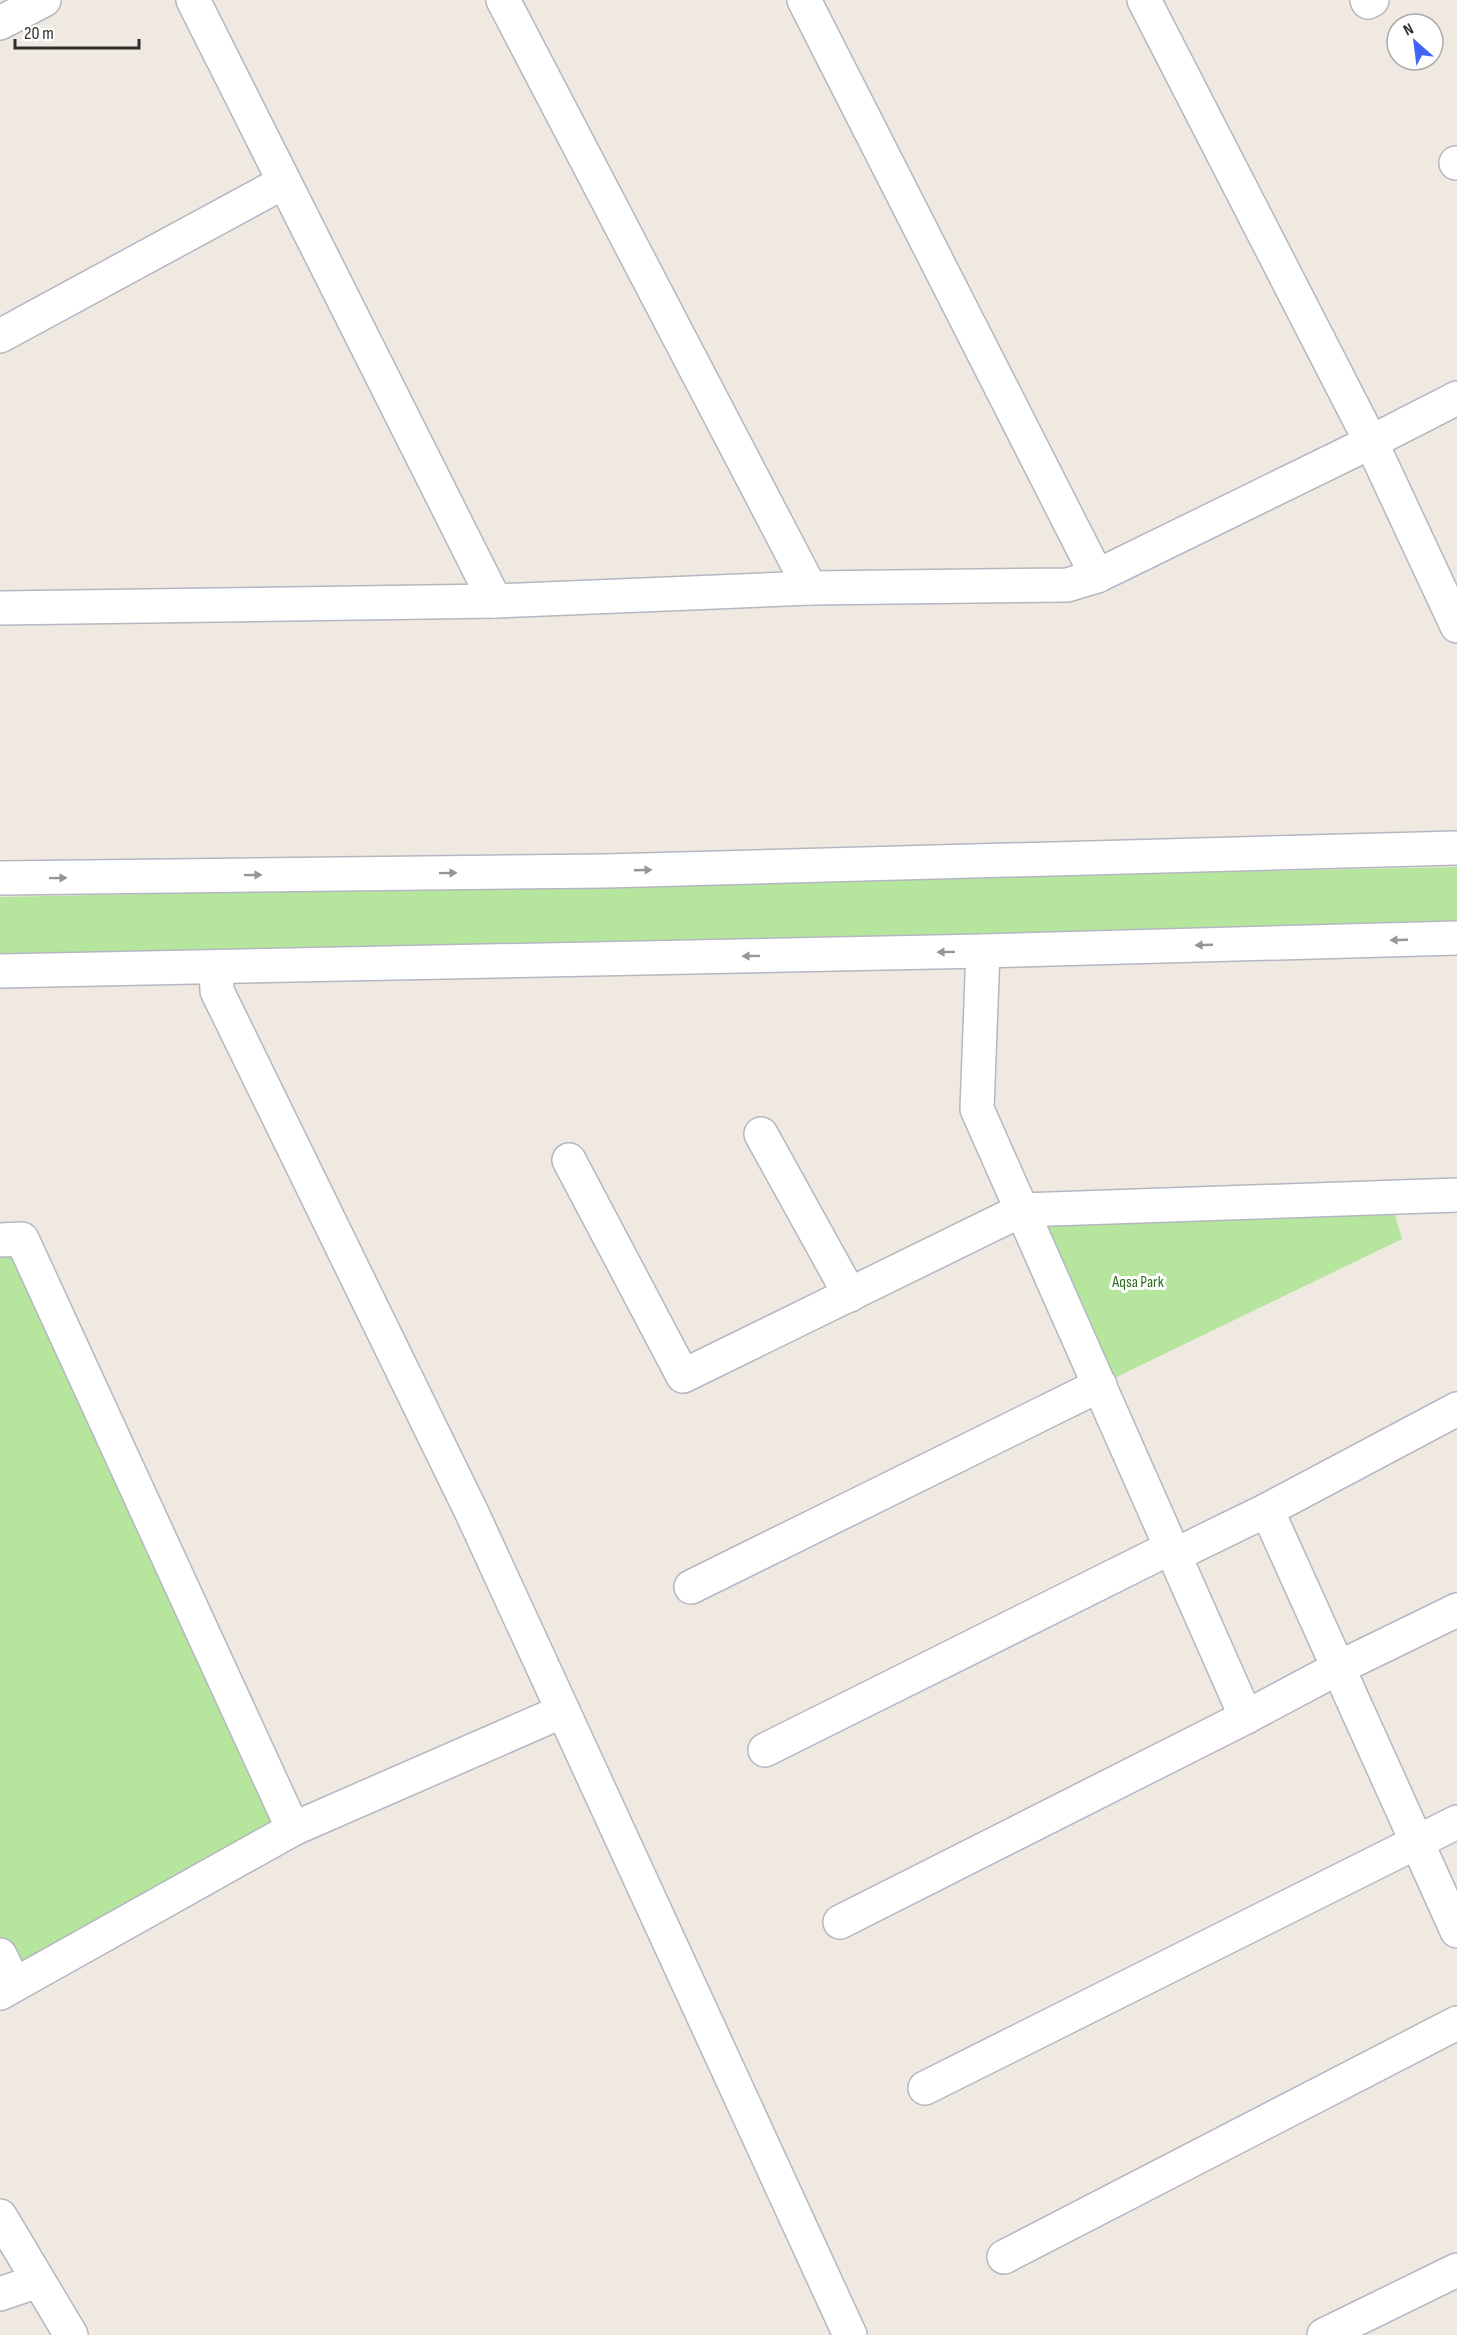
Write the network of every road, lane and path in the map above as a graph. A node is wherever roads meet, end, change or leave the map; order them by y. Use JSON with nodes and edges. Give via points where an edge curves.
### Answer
{"nodes":[{"id":1,"x":44,"y":0,"type":"edge"},
{"id":2,"x":193,"y":0,"type":"edge"},
{"id":3,"x":503,"y":0,"type":"edge"},
{"id":4,"x":804,"y":0,"type":"edge"},
{"id":5,"x":1144,"y":0,"type":"edge"},
{"id":6,"x":1367,"y":0,"type":"edge"},
{"id":7,"x":1372,"y":0,"type":"edge"},
{"id":8,"x":0,"y":23,"type":"edge"},
{"id":9,"x":284,"y":182,"type":"junction"},
{"id":10,"x":0,"y":336,"type":"edge"},
{"id":11,"x":1457,"y":398,"type":"edge"},
{"id":12,"x":1371,"y":442,"type":"junction"},
{"id":13,"x":1097,"y":576,"type":"junction"},
{"id":14,"x":810,"y":588,"type":"junction"},
{"id":15,"x":495,"y":601,"type":"junction"},
{"id":16,"x":0,"y":608,"type":"edge"},
{"id":17,"x":1457,"y":626,"type":"edge"},
{"id":18,"x":1457,"y":848,"type":"edge"},
{"id":19,"x":0,"y":879,"type":"edge"},
{"id":20,"x":1457,"y":938,"type":"edge"},
{"id":21,"x":983,"y":951,"type":"junction"},
{"id":22,"x":216,"y":968,"type":"junction"},
{"id":23,"x":0,"y":971,"type":"edge"},
{"id":24,"x":761,"y":1134,"type":"dead end"},
{"id":25,"x":569,"y":1160,"type":"dead end"},
{"id":26,"x":1457,"y":1195,"type":"edge"},
{"id":27,"x":1022,"y":1210,"type":"junction"},
{"id":28,"x":0,"y":1240,"type":"edge"},
{"id":29,"x":850,"y":1294,"type":"junction"},
{"id":30,"x":1100,"y":1385,"type":"junction"},
{"id":31,"x":1457,"y":1409,"type":"edge"},
{"id":32,"x":1268,"y":1509,"type":"junction"},
{"id":33,"x":1173,"y":1551,"type":"junction"},
{"id":34,"x":691,"y":1587,"type":"dead end"},
{"id":35,"x":1457,"y":1610,"type":"edge"},
{"id":36,"x":1338,"y":1668,"type":"junction"},
{"id":37,"x":563,"y":1711,"type":"junction"},
{"id":38,"x":1246,"y":1717,"type":"junction"},
{"id":39,"x":765,"y":1750,"type":"dead end"},
{"id":40,"x":1457,"y":1822,"type":"edge"},
{"id":41,"x":292,"y":1829,"type":"junction"},
{"id":42,"x":1417,"y":1843,"type":"junction"},
{"id":43,"x":840,"y":1922,"type":"dead end"},
{"id":44,"x":1457,"y":1931,"type":"edge"},
{"id":45,"x":0,"y":1955,"type":"edge"},
{"id":46,"x":7,"y":1989,"type":"edge"},
{"id":47,"x":1457,"y":2023,"type":"edge"},
{"id":48,"x":925,"y":2088,"type":"dead end"},
{"id":49,"x":0,"y":2216,"type":"edge"},
{"id":50,"x":1004,"y":2257,"type":"dead end"},
{"id":51,"x":1457,"y":2270,"type":"edge"},
{"id":52,"x":38,"y":2281,"type":"junction"},
{"id":53,"x":0,"y":2294,"type":"edge"},
{"id":54,"x":71,"y":2335,"type":"edge"},
{"id":55,"x":850,"y":2335,"type":"edge"},
{"id":56,"x":1324,"y":2335,"type":"edge"}],
"edges":[{"from":1,"to":8,"type":"street"},
{"from":2,"to":9,"type":"street"},
{"from":3,"to":14,"type":"street"},
{"from":4,"to":13,"type":"street"},
{"from":5,"to":12,"type":"street"},
{"from":6,"to":7,"type":"street"},
{"from":9,"to":10,"type":"street"},
{"from":9,"to":15,"type":"street"},
{"from":11,"to":12,"type":"street"},
{"from":12,"to":13,"type":"street"},
{"from":12,"to":17,"type":"street"},
{"from":13,"to":14,"type":"street","via":[[1067,585]]},
{"from":14,"to":15,"type":"street"},
{"from":15,"to":16,"type":"street"},
{"from":19,"to":18,"type":"street","one_way":true,"via":[[605,871]]},
{"from":20,"to":21,"type":"street","one_way":true},
{"from":21,"to":22,"type":"street","one_way":true},
{"from":21,"to":27,"type":"street","via":[[977,1109]]},
{"from":22,"to":23,"type":"street"},
{"from":22,"to":37,"type":"street","via":[[217,991],[466,1502]]},
{"from":24,"to":29,"type":"street"},
{"from":25,"to":29,"type":"street","via":[[683,1376]]},
{"from":26,"to":27,"type":"street"},
{"from":27,"to":29,"type":"street"},
{"from":27,"to":30,"type":"street"},
{"from":28,"to":41,"type":"street","via":[[22,1239]]},
{"from":30,"to":33,"type":"street"},
{"from":30,"to":34,"type":"street"},
{"from":31,"to":32,"type":"street"},
{"from":32,"to":33,"type":"street"},
{"from":32,"to":36,"type":"street"},
{"from":33,"to":38,"type":"street"},
{"from":33,"to":39,"type":"street"},
{"from":35,"to":36,"type":"street"},
{"from":36,"to":38,"type":"street"},
{"from":36,"to":42,"type":"street"},
{"from":37,"to":41,"type":"street"},
{"from":37,"to":55,"type":"street"},
{"from":38,"to":43,"type":"street"},
{"from":40,"to":42,"type":"street"},
{"from":41,"to":46,"type":"street"},
{"from":42,"to":44,"type":"street"},
{"from":42,"to":48,"type":"street"},
{"from":45,"to":46,"type":"street"},
{"from":47,"to":50,"type":"street"},
{"from":49,"to":52,"type":"street"},
{"from":51,"to":56,"type":"street"},
{"from":52,"to":53,"type":"street"},
{"from":52,"to":54,"type":"street"}]}
